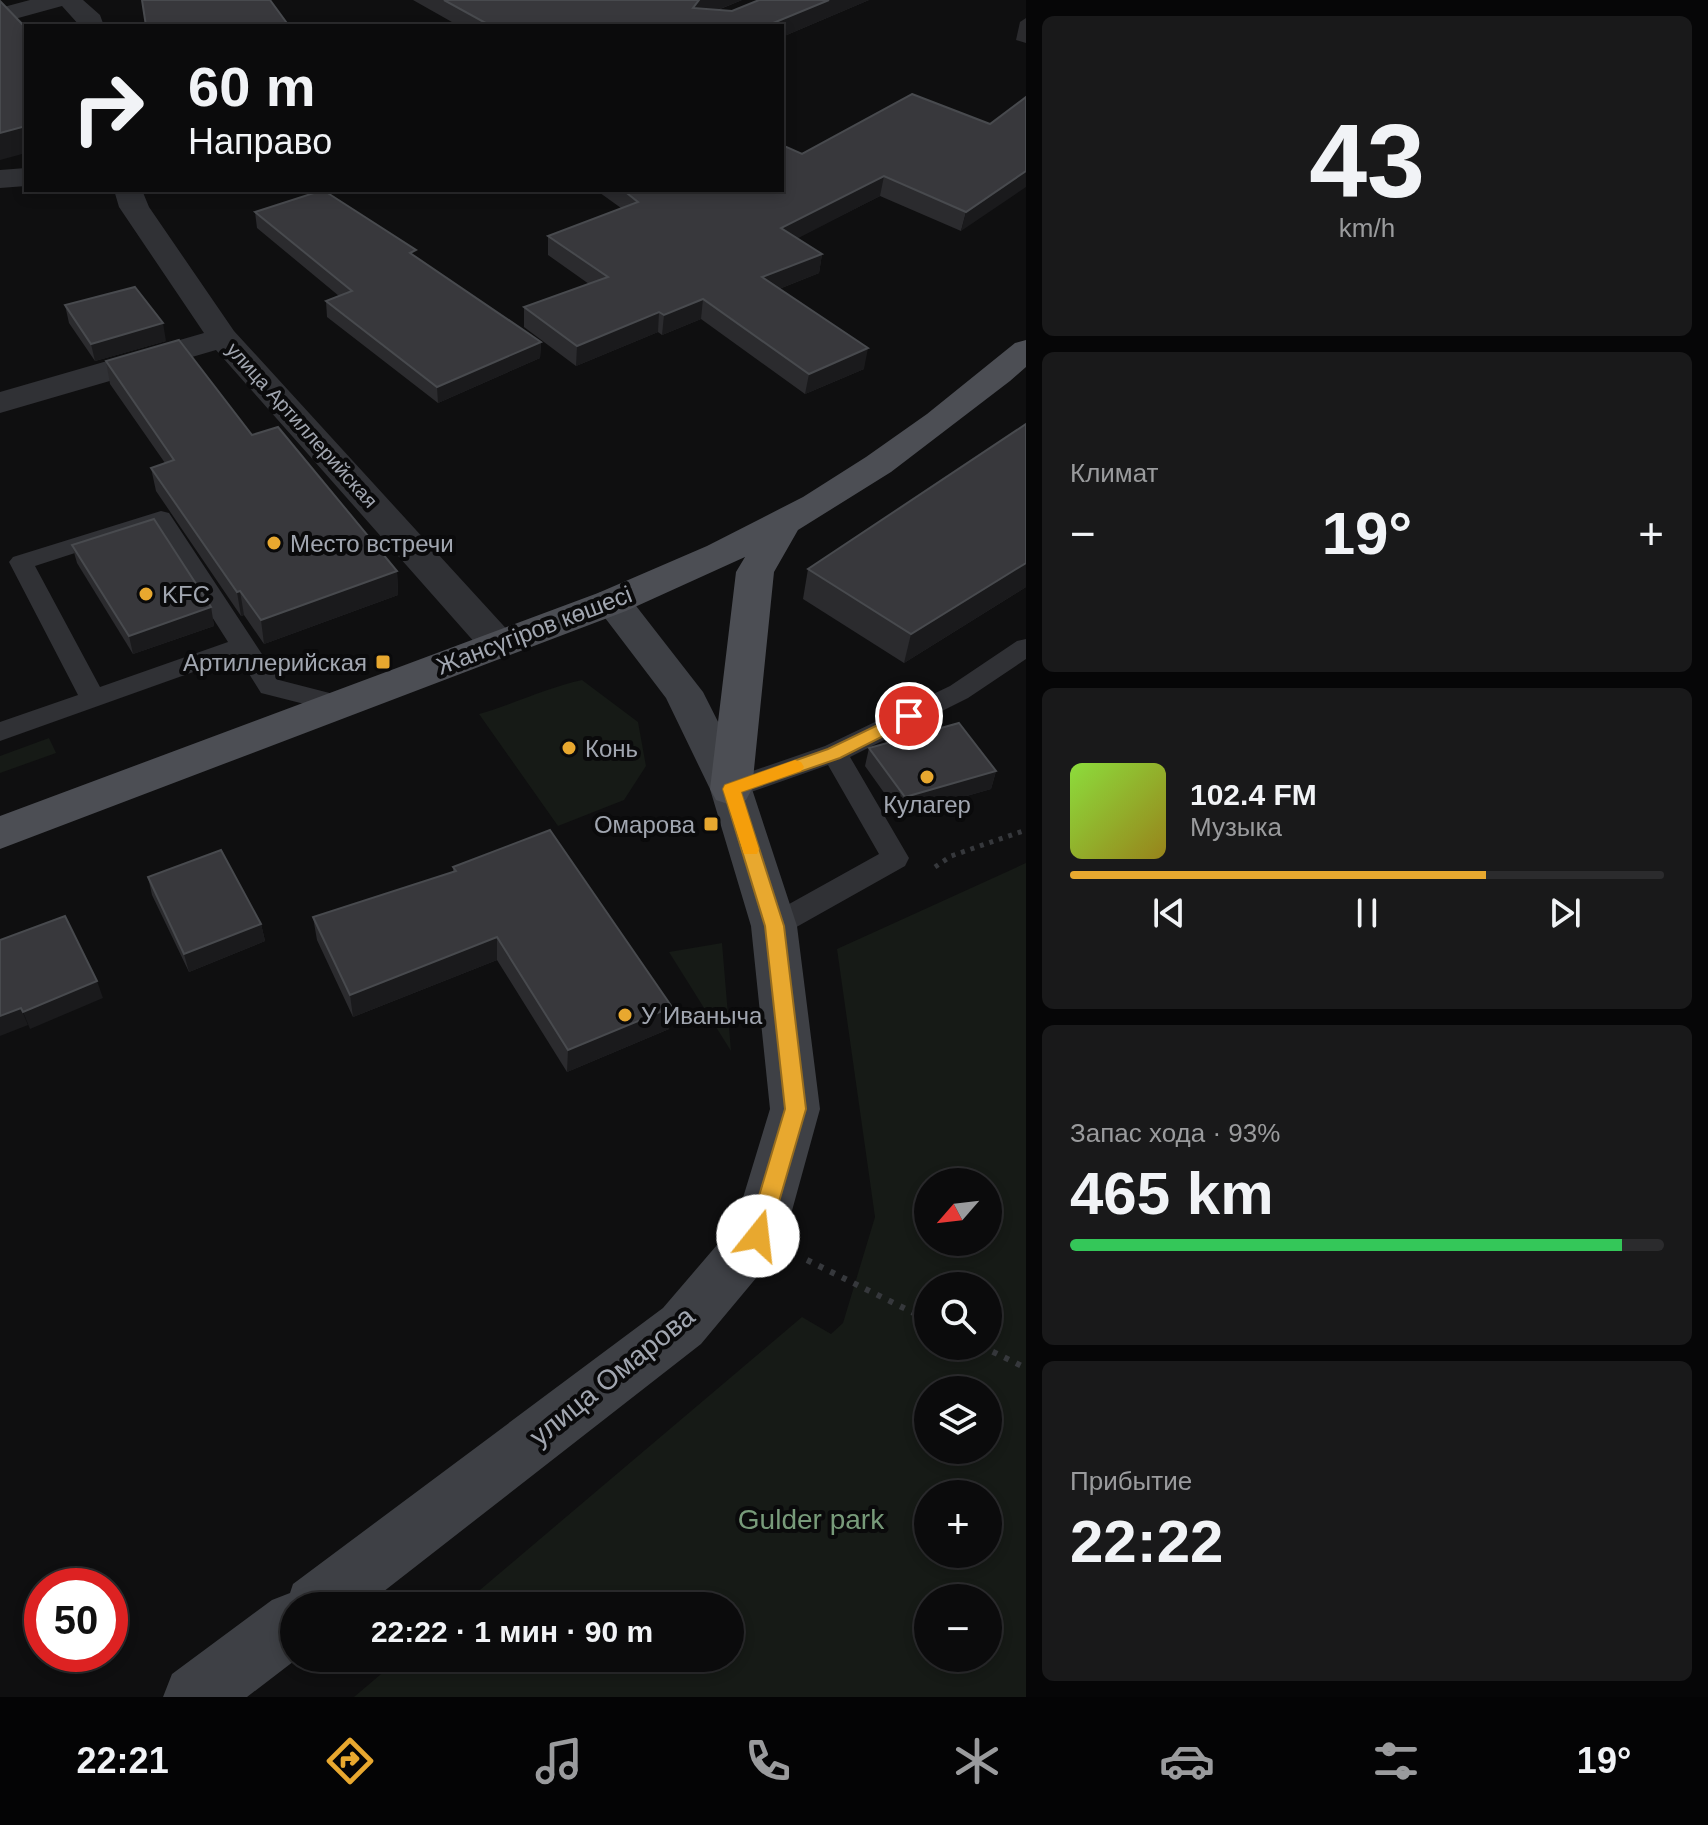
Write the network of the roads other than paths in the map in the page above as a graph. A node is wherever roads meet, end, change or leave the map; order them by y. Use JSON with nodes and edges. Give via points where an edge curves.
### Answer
{"nodes":[{"id":1,"x":57,"y":0,"type":"edge"},
{"id":2,"x":69,"y":0,"type":"edge"},
{"id":3,"x":0,"y":16,"type":"edge"},
{"id":4,"x":92,"y":24,"type":"edge"},
{"id":5,"x":24,"y":177,"type":"edge"},
{"id":6,"x":0,"y":179,"type":"edge"},
{"id":7,"x":129,"y":192,"type":"edge"},
{"id":8,"x":223,"y":338,"type":"junction"},
{"id":9,"x":1026,"y":350,"type":"edge"},
{"id":10,"x":0,"y":403,"type":"edge"},
{"id":11,"x":784,"y":523,"type":"junction"},
{"id":12,"x":612,"y":602,"type":"junction"},
{"id":13,"x":498,"y":644,"type":"junction"},
{"id":14,"x":244,"y":645,"type":"junction"},
{"id":15,"x":1026,"y":647,"type":"edge"},
{"id":16,"x":93,"y":699,"type":"junction"},
{"id":17,"x":340,"y":704,"type":"junction"},
{"id":18,"x":0,"y":732,"type":"edge"},
{"id":19,"x":834,"y":753,"type":"junction"},
{"id":20,"x":731,"y":789,"type":"junction"},
{"id":21,"x":0,"y":833,"type":"edge"},
{"id":22,"x":774,"y":926,"type":"junction"},
{"id":23,"x":333,"y":1592,"type":"edge"},
{"id":24,"x":280,"y":1633,"type":"edge"},
{"id":25,"x":195,"y":1697,"type":"edge"}],
"edges":[{"from":1,"to":3,"type":"street"},
{"from":2,"to":4,"type":"street"},
{"from":5,"to":6,"type":"street"},
{"from":7,"to":8,"type":"street","name":"улица Артиллерийская"},
{"from":8,"to":10,"type":"street"},
{"from":8,"to":13,"type":"street","name":"улица Артиллерийская"},
{"from":9,"to":11,"type":"main road","name":"Жансүгіров көшесі","via":[[872,470]]},
{"from":11,"to":12,"type":"main road","name":"Жансүгіров көшесі"},
{"from":11,"to":20,"type":"main road","via":[[755,572]]},
{"from":12,"to":13,"type":"main road","name":"Жансүгіров көшесі"},
{"from":12,"to":20,"type":"main road","name":"улица Омарова","via":[[683,692]]},
{"from":13,"to":17,"type":"main road","name":"Жансүгіров көшесі"},
{"from":14,"to":16,"type":"lane"},
{"from":14,"to":16,"type":"lane","via":[[161,518],[21,562]]},
{"from":14,"to":17,"type":"lane","via":[[270,687]]},
{"from":15,"to":19,"type":"lane","via":[[959,692]]},
{"from":16,"to":18,"type":"lane"},
{"from":17,"to":21,"type":"main road","name":"Жансүгіров көшесі"},
{"from":19,"to":20,"type":"lane"},
{"from":19,"to":22,"type":"lane","via":[[895,858]]},
{"from":20,"to":22,"type":"main road","name":"улица Омарова"},
{"from":22,"to":23,"type":"main road","name":"улица Омарова","via":[[795,1109],[758,1236],[682,1326]]},
{"from":24,"to":25,"type":"main road"}]}
